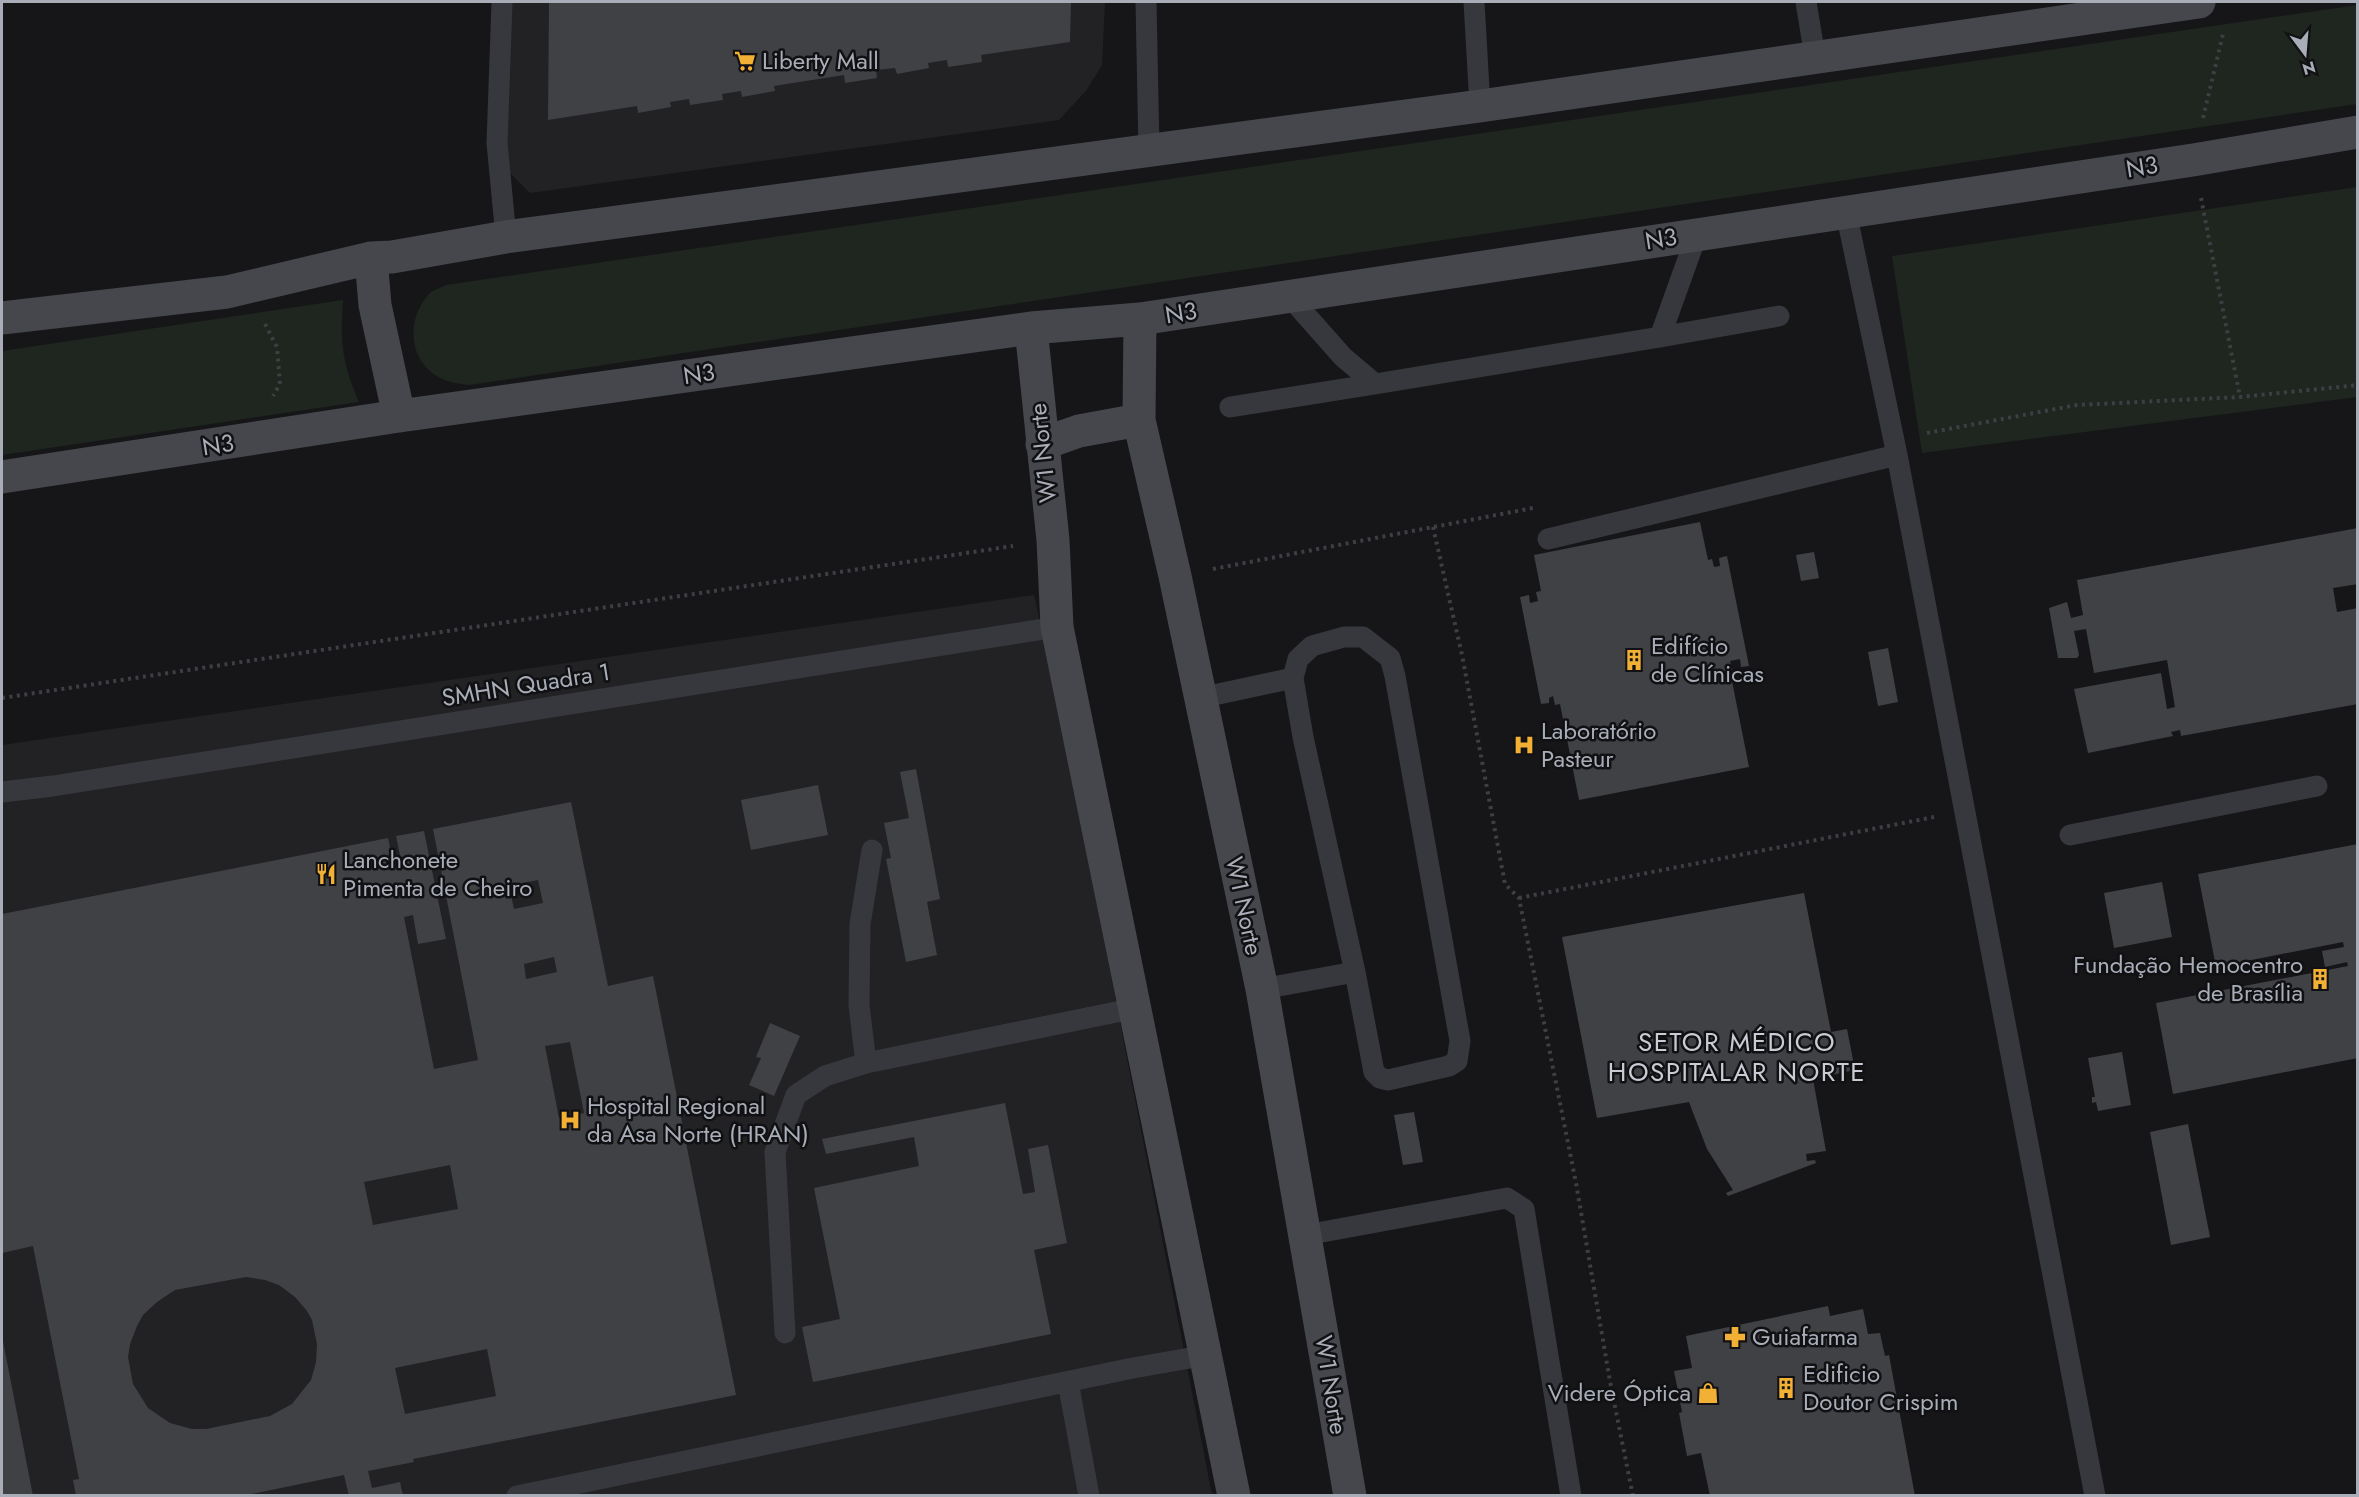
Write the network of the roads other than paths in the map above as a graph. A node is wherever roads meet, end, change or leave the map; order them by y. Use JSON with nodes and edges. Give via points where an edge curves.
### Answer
{"nodes":[{"id":1,"x":502,"y":2,"type":"edge"},
{"id":2,"x":1146,"y":2,"type":"edge"},
{"id":3,"x":1474,"y":2,"type":"edge"},
{"id":4,"x":1806,"y":2,"type":"edge"},
{"id":5,"x":2199,"y":2,"type":"edge"},
{"id":6,"x":2070,"y":11,"type":"edge"},
{"id":7,"x":1815,"y":57,"type":"junction"},
{"id":8,"x":1480,"y":106,"type":"junction"},
{"id":9,"x":2358,"y":132,"type":"edge"},
{"id":10,"x":1149,"y":151,"type":"junction"},
{"id":11,"x":1846,"y":212,"type":"junction"},
{"id":12,"x":1697,"y":234,"type":"junction"},
{"id":13,"x":506,"y":237,"type":"junction"},
{"id":14,"x":371,"y":258,"type":"junction"},
{"id":15,"x":1289,"y":296,"type":"junction"},
{"id":16,"x":1779,"y":316,"type":"dead end"},
{"id":17,"x":2,"y":318,"type":"edge"},
{"id":18,"x":1140,"y":319,"type":"junction"},
{"id":19,"x":1031,"y":328,"type":"junction"},
{"id":20,"x":1660,"y":337,"type":"junction"},
{"id":21,"x":1375,"y":384,"type":"junction"},
{"id":22,"x":1230,"y":407,"type":"dead end"},
{"id":23,"x":399,"y":416,"type":"junction"},
{"id":24,"x":1139,"y":420,"type":"junction"},
{"id":25,"x":1042,"y":444,"type":"junction"},
{"id":26,"x":1897,"y":455,"type":"junction"},
{"id":27,"x":2,"y":477,"type":"edge"},
{"id":28,"x":1548,"y":539,"type":"dead end"},
{"id":29,"x":1057,"y":627,"type":"junction"},
{"id":30,"x":1293,"y":678,"type":"junction"},
{"id":31,"x":1200,"y":698,"type":"junction"},
{"id":32,"x":53,"y":786,"type":"junction"},
{"id":33,"x":2317,"y":786,"type":"dead end"},
{"id":34,"x":2,"y":792,"type":"edge"},
{"id":35,"x":2,"y":805,"type":"edge"},
{"id":36,"x":2070,"y":835,"type":"dead end"},
{"id":37,"x":872,"y":850,"type":"dead end"},
{"id":38,"x":1355,"y":972,"type":"junction"},
{"id":39,"x":1262,"y":989,"type":"junction"},
{"id":40,"x":1136,"y":1008,"type":"junction"},
{"id":41,"x":866,"y":1063,"type":"junction"},
{"id":42,"x":1306,"y":1235,"type":"junction"},
{"id":43,"x":785,"y":1333,"type":"dead end"},
{"id":44,"x":1207,"y":1355,"type":"junction"},
{"id":45,"x":1068,"y":1382,"type":"junction"},
{"id":46,"x":517,"y":1496,"type":"edge"},
{"id":47,"x":1089,"y":1496,"type":"edge"},
{"id":48,"x":1234,"y":1496,"type":"edge"},
{"id":49,"x":1350,"y":1496,"type":"edge"},
{"id":50,"x":1571,"y":1496,"type":"edge"},
{"id":51,"x":2095,"y":1496,"type":"edge"}],
"edges":[{"from":1,"to":13,"type":"lane","via":[[497,143]]},
{"from":2,"to":10,"type":"lane"},
{"from":3,"to":8,"type":"lane"},
{"from":4,"to":7,"type":"lane"},
{"from":5,"to":6,"type":"main road"},
{"from":6,"to":7,"type":"main road"},
{"from":7,"to":8,"type":"main road"},
{"from":8,"to":10,"type":"main road"},
{"from":9,"to":11,"type":"main road","name":"N3"},
{"from":10,"to":13,"type":"main road"},
{"from":11,"to":12,"type":"main road","name":"N3"},
{"from":11,"to":26,"type":"lane"},
{"from":12,"to":15,"type":"main road","name":"N3"},
{"from":12,"to":20,"type":"lane"},
{"from":13,"to":14,"type":"main road"},
{"from":14,"to":17,"type":"main road","via":[[227,292]]},
{"from":14,"to":23,"type":"main road","via":[[375,305]]},
{"from":15,"to":18,"type":"main road","name":"N3"},
{"from":15,"to":21,"type":"lane","via":[[1343,357]]},
{"from":16,"to":20,"type":"lane"},
{"from":18,"to":19,"type":"main road","name":"N3"},
{"from":18,"to":24,"type":"main road","name":"W1 Norte"},
{"from":19,"to":23,"type":"main road","name":"N3"},
{"from":19,"to":25,"type":"main road","name":"W1 Norte"},
{"from":20,"to":21,"type":"lane"},
{"from":21,"to":22,"type":"lane"},
{"from":23,"to":27,"type":"main road","name":"N3"},
{"from":24,"to":25,"type":"main road","via":[[1079,431]]},
{"from":24,"to":31,"type":"main road","name":"W1 Norte"},
{"from":25,"to":29,"type":"main road","name":"W1 Norte","via":[[1053,540]]},
{"from":26,"to":28,"type":"lane"},
{"from":26,"to":51,"type":"lane"},
{"from":29,"to":32,"type":"lane","name":"SMHN Quadra 1"},
{"from":29,"to":40,"type":"main road","name":"W1 Norte"},
{"from":30,"to":31,"type":"lane"},
{"from":30,"to":38,"type":"lane"},
{"from":30,"to":38,"type":"lane","via":[[1298,659],[1312,646],[1344,637],[1363,637],[1390,658],[1460,1041],[1457,1061],[1429,1071],[1388,1080],[1380,1078],[1374,1072]]},
{"from":31,"to":39,"type":"main road","name":"W1 Norte"},
{"from":32,"to":34,"type":"lane","name":"SMHN Quadra 1"},
{"from":32,"to":35,"type":"lane"},
{"from":33,"to":36,"type":"lane"},
{"from":37,"to":41,"type":"lane","via":[[860,924],[859,1005]]},
{"from":38,"to":39,"type":"lane"},
{"from":39,"to":42,"type":"main road","name":"W1 Norte"},
{"from":40,"to":41,"type":"lane"},
{"from":40,"to":44,"type":"main road","name":"W1 Norte"},
{"from":41,"to":43,"type":"lane","via":[[825,1076],[796,1095],[775,1152]]},
{"from":42,"to":49,"type":"main road","name":"W1 Norte"},
{"from":42,"to":50,"type":"lane","via":[[1507,1198],[1524,1209]]},
{"from":44,"to":45,"type":"lane"},
{"from":44,"to":48,"type":"main road","name":"W1 Norte"},
{"from":45,"to":46,"type":"lane"},
{"from":45,"to":47,"type":"lane"}]}
